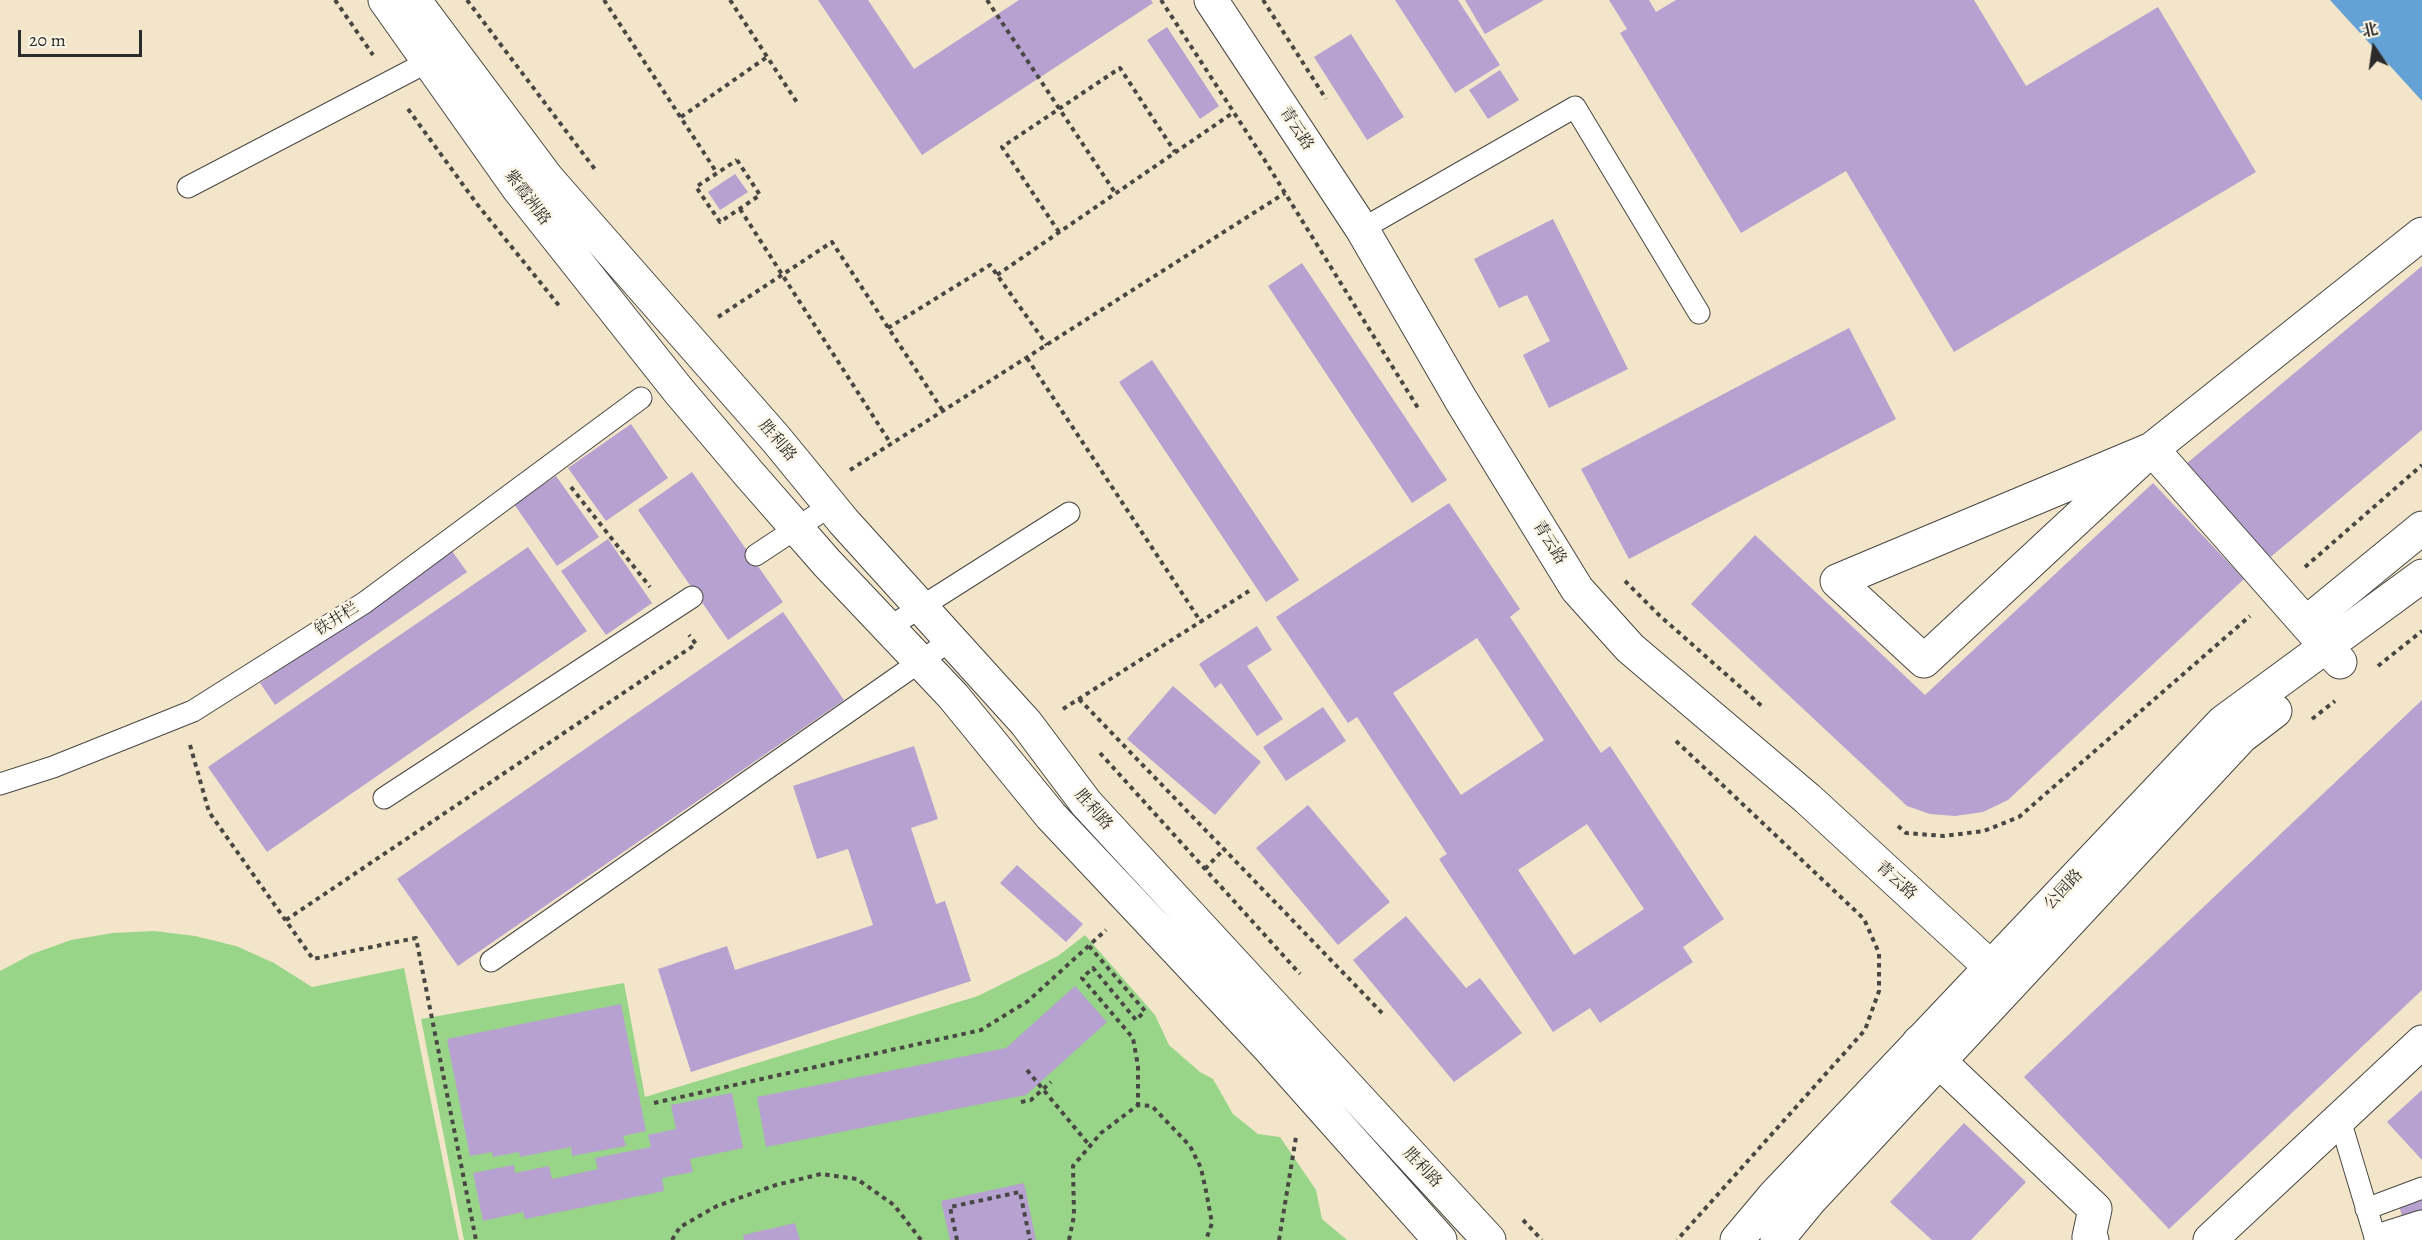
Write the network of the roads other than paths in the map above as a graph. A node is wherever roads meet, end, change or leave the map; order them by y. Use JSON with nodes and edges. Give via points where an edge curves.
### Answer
{"nodes":[{"id":1,"x":385,"y":0,"type":"edge"},
{"id":2,"x":414,"y":0,"type":"edge"},
{"id":3,"x":1211,"y":0,"type":"edge"},
{"id":4,"x":439,"y":56,"type":"junction"},
{"id":5,"x":188,"y":188,"type":"dead end"},
{"id":6,"x":1362,"y":230,"type":"junction"},
{"id":7,"x":2422,"y":234,"type":"edge"},
{"id":8,"x":1699,"y":313,"type":"dead end"},
{"id":9,"x":713,"y":366,"type":"joint"},
{"id":10,"x":678,"y":390,"type":"joint"},
{"id":11,"x":641,"y":398,"type":"dead end"},
{"id":12,"x":2152,"y":449,"type":"junction"},
{"id":13,"x":831,"y":506,"type":"junction"},
{"id":14,"x":1069,"y":513,"type":"dead end"},
{"id":15,"x":2422,"y":528,"type":"edge"},
{"id":16,"x":796,"y":529,"type":"junction"},
{"id":17,"x":756,"y":555,"type":"dead end"},
{"id":18,"x":2422,"y":576,"type":"edge"},
{"id":19,"x":692,"y":597,"type":"dead end"},
{"id":20,"x":2422,"y":600,"type":"edge"},
{"id":21,"x":920,"y":607,"type":"junction"},
{"id":22,"x":888,"y":628,"type":"junction"},
{"id":23,"x":951,"y":640,"type":"junction"},
{"id":24,"x":2324,"y":644,"type":"junction"},
{"id":25,"x":920,"y":662,"type":"junction"},
{"id":26,"x":0,"y":784,"type":"edge"},
{"id":27,"x":384,"y":798,"type":"dead end"},
{"id":28,"x":490,"y":961,"type":"dead end"},
{"id":29,"x":2000,"y":976,"type":"junction"},
{"id":30,"x":2422,"y":1042,"type":"edge"},
{"id":31,"x":1929,"y":1052,"type":"junction"},
{"id":32,"x":2340,"y":1120,"type":"junction"},
{"id":33,"x":2422,"y":1188,"type":"edge"},
{"id":34,"x":2366,"y":1209,"type":"junction"},
{"id":35,"x":2422,"y":1227,"type":"edge"},
{"id":36,"x":1440,"y":1240,"type":"edge"},
{"id":37,"x":1489,"y":1240,"type":"edge"},
{"id":38,"x":1737,"y":1240,"type":"edge"},
{"id":39,"x":1777,"y":1240,"type":"edge"},
{"id":40,"x":2092,"y":1240,"type":"edge"},
{"id":41,"x":2210,"y":1240,"type":"edge"},
{"id":42,"x":2376,"y":1240,"type":"edge"},
{"id":43,"x":2381,"y":1240,"type":"edge"}],
"edges":[{"from":1,"to":4,"type":"street","name":"紫霞洲路"},
{"from":2,"to":4,"type":"street","name":"紫霞洲路"},
{"from":3,"to":6,"type":"street","name":"青云路"},
{"from":4,"to":5,"type":"lane"},
{"from":4,"to":9,"type":"street","name":"紫霞洲路"},
{"from":4,"to":10,"type":"street","name":"紫霞洲路","via":[[518,188]]},
{"from":6,"to":8,"type":"lane","via":[[1575,107]]},
{"from":6,"to":29,"type":"street","name":"青云路","via":[[1577,589],[1630,648],[1808,800]]},
{"from":7,"to":12,"type":"street"},
{"from":9,"to":13,"type":"street","name":"胜利路"},
{"from":10,"to":16,"type":"street","name":"胜利路"},
{"from":11,"to":26,"type":"lane","name":"铁井栏","via":[[364,603],[193,711]]},
{"from":12,"to":12,"type":"street","via":[[1924,661],[1837,581],[1848,577]]},
{"from":12,"to":24,"type":"street"},
{"from":13,"to":16,"type":"lane"},
{"from":13,"to":21,"type":"street","name":"胜利路"},
{"from":14,"to":21,"type":"lane"},
{"from":15,"to":24,"type":"street"},
{"from":16,"to":17,"type":"lane"},
{"from":16,"to":22,"type":"street","name":"胜利路"},
{"from":18,"to":24,"type":"street","name":"公园路"},
{"from":19,"to":27,"type":"lane"},
{"from":20,"to":24,"type":"street","name":"公园路"},
{"from":21,"to":22,"type":"lane"},
{"from":21,"to":23,"type":"street","name":"胜利路"},
{"from":22,"to":25,"type":"street","name":"胜利路"},
{"from":23,"to":25,"type":"lane"},
{"from":23,"to":37,"type":"street","name":"胜利路","via":[[1026,723],[1086,803]]},
{"from":24,"to":29,"type":"street","name":"公园路","via":[[2223,722]]},
{"from":25,"to":28,"type":"lane"},
{"from":25,"to":36,"type":"street","name":"胜利路","via":[[1052,816],[1271,1050]]},
{"from":29,"to":31,"type":"street","name":"公园路"},
{"from":30,"to":32,"type":"street"},
{"from":31,"to":38,"type":"street","name":"公园路","via":[[1774,1196]]},
{"from":31,"to":39,"type":"street","name":"公园路"},
{"from":31,"to":40,"type":"street","via":[[2095,1209],[2089,1237]]},
{"from":32,"to":34,"type":"lane"},
{"from":32,"to":41,"type":"street"},
{"from":33,"to":34,"type":"lane"},
{"from":34,"to":42,"type":"lane"},
{"from":35,"to":43,"type":"street"}]}
